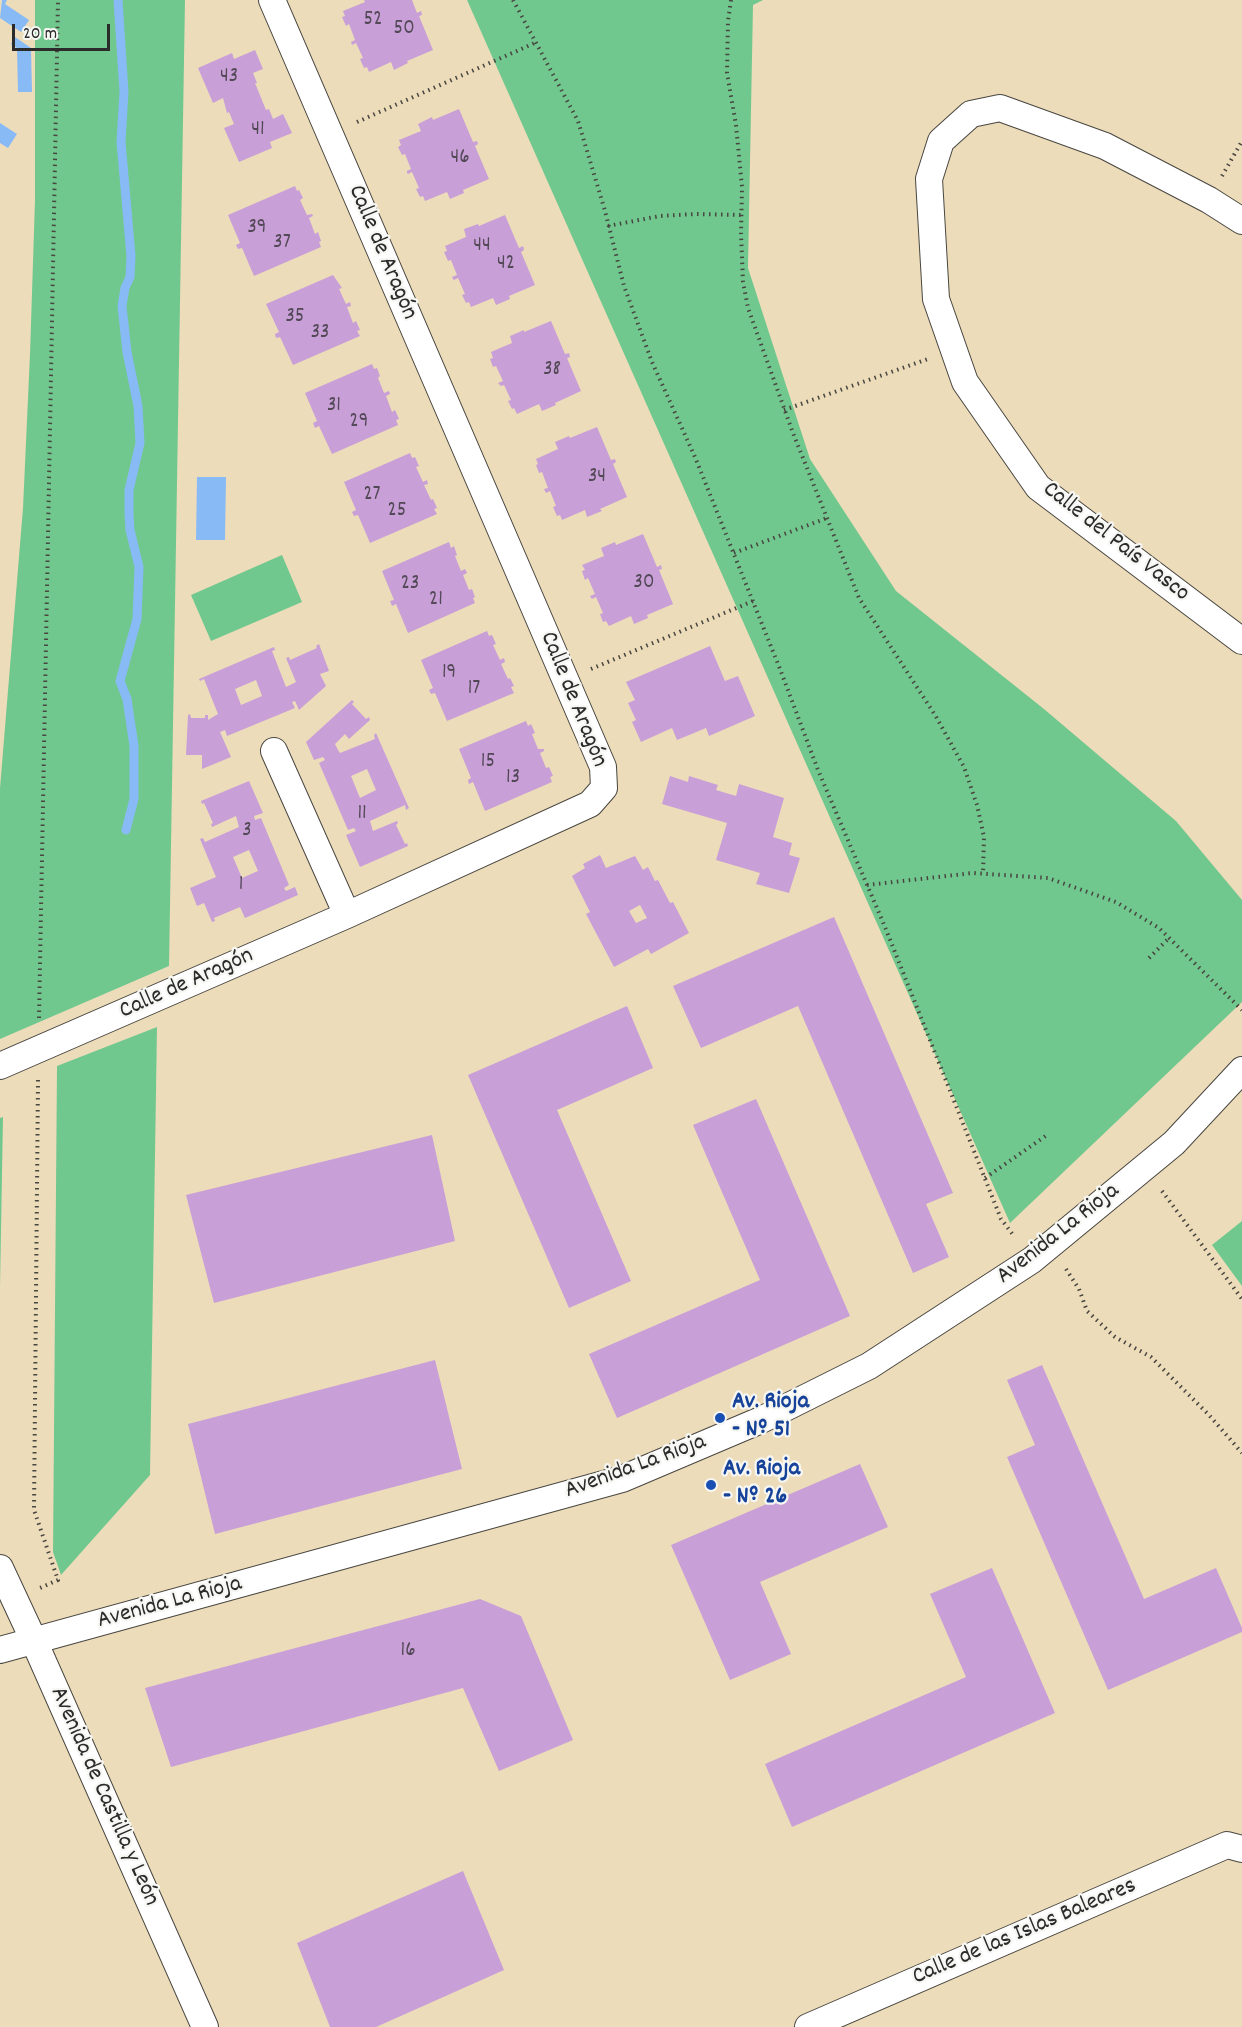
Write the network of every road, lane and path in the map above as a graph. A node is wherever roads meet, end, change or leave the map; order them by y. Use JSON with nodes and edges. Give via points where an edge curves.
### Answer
{"nodes":[{"id":1,"x":58,"y":0,"type":"edge"},
{"id":2,"x":272,"y":0,"type":"edge"},
{"id":3,"x":513,"y":0,"type":"edge"},
{"id":4,"x":731,"y":0,"type":"edge"},
{"id":5,"x":537,"y":42,"type":"junction"},
{"id":6,"x":330,"y":135,"type":"junction"},
{"id":7,"x":1242,"y":141,"type":"edge"},
{"id":8,"x":1209,"y":200,"type":"junction"},
{"id":9,"x":741,"y":215,"type":"junction"},
{"id":10,"x":1242,"y":221,"type":"edge"},
{"id":11,"x":608,"y":226,"type":"junction"},
{"id":12,"x":953,"y":350,"type":"junction"},
{"id":13,"x":784,"y":410,"type":"junction"},
{"id":14,"x":827,"y":518,"type":"junction"},
{"id":15,"x":734,"y":553,"type":"junction"},
{"id":16,"x":753,"y":601,"type":"junction"},
{"id":17,"x":1242,"y":641,"type":"edge"},
{"id":18,"x":565,"y":680,"type":"junction"},
{"id":19,"x":274,"y":751,"type":"dead end"},
{"id":20,"x":983,"y":874,"type":"junction"},
{"id":21,"x":867,"y":885,"type":"junction"},
{"id":22,"x":347,"y":915,"type":"junction"},
{"id":23,"x":1169,"y":938,"type":"junction"},
{"id":24,"x":1149,"y":958,"type":"dead end"},
{"id":25,"x":1242,"y":1010,"type":"edge"},
{"id":26,"x":38,"y":1049,"type":"junction"},
{"id":27,"x":0,"y":1066,"type":"edge"},
{"id":28,"x":1242,"y":1070,"type":"edge"},
{"id":29,"x":1047,"y":1135,"type":"dead end"},
{"id":30,"x":1144,"y":1167,"type":"junction"},
{"id":31,"x":985,"y":1178,"type":"junction"},
{"id":32,"x":1041,"y":1253,"type":"junction"},
{"id":33,"x":1242,"y":1299,"type":"edge"},
{"id":34,"x":1242,"y":1453,"type":"edge"},
{"id":35,"x":0,"y":1568,"type":"edge"},
{"id":36,"x":15,"y":1599,"type":"junction"},
{"id":37,"x":34,"y":1641,"type":"junction"},
{"id":38,"x":0,"y":1650,"type":"edge"},
{"id":39,"x":1242,"y":1849,"type":"edge"},
{"id":40,"x":205,"y":2027,"type":"edge"},
{"id":41,"x":808,"y":2027,"type":"edge"}],
"edges":[{"from":1,"to":26,"type":"path"},
{"from":2,"to":6,"type":"street","name":"Calle de Aragón"},
{"from":3,"to":5,"type":"path"},
{"from":4,"to":9,"type":"path","via":[[727,73],[736,125]]},
{"from":5,"to":6,"type":"path"},
{"from":5,"to":11,"type":"path","via":[[578,121]]},
{"from":6,"to":18,"type":"street","name":"Calle de Aragón"},
{"from":7,"to":8,"type":"path"},
{"from":8,"to":10,"type":"street","name":"Calle del País Vasco"},
{"from":8,"to":12,"type":"street","name":"Calle del País Vasco","via":[[1106,146],[1000,108],[971,114],[941,141],[929,179],[936,299]]},
{"from":9,"to":11,"type":"path","via":[[660,216]]},
{"from":9,"to":13,"type":"path","via":[[743,282],[748,308]]},
{"from":11,"to":15,"type":"path","via":[[624,286],[652,362]]},
{"from":12,"to":13,"type":"path"},
{"from":12,"to":17,"type":"street","name":"Calle del País Vasco","via":[[964,382],[1038,487]]},
{"from":13,"to":14,"type":"path"},
{"from":14,"to":15,"type":"path"},
{"from":14,"to":20,"type":"path","via":[[859,598],[964,767],[984,837]]},
{"from":15,"to":16,"type":"path"},
{"from":16,"to":18,"type":"path"},
{"from":16,"to":21,"type":"path"},
{"from":18,"to":22,"type":"street","name":"Calle de Aragón","via":[[603,767],[604,788],[590,804]]},
{"from":19,"to":22,"type":"street"},
{"from":20,"to":21,"type":"path"},
{"from":20,"to":23,"type":"path","via":[[1048,878],[1116,902]]},
{"from":21,"to":31,"type":"path"},
{"from":22,"to":26,"type":"street","name":"Calle de Aragón"},
{"from":23,"to":24,"type":"path"},
{"from":23,"to":25,"type":"path"},
{"from":26,"to":27,"type":"street","name":"Calle de Aragón"},
{"from":26,"to":36,"type":"path","via":[[34,1510],[58,1580]]},
{"from":28,"to":30,"type":"street","name":"Avenida La Rioja","via":[[1174,1143]]},
{"from":29,"to":31,"type":"path"},
{"from":30,"to":32,"type":"street","name":"Avenida La Rioja"},
{"from":30,"to":33,"type":"path"},
{"from":31,"to":32,"type":"path","via":[[1001,1219]]},
{"from":32,"to":34,"type":"path","via":[[1079,1289],[1087,1311],[1115,1337],[1151,1357]]},
{"from":32,"to":37,"type":"street","name":"Avenida La Rioja","via":[[869,1366],[761,1420],[622,1479]]},
{"from":35,"to":36,"type":"street","name":"Avenida de Castilla y León"},
{"from":36,"to":37,"type":"street","name":"Avenida de Castilla y León"},
{"from":37,"to":38,"type":"street","name":"Avenida La Rioja"},
{"from":37,"to":40,"type":"street","name":"Avenida de Castilla y León"},
{"from":39,"to":41,"type":"street","name":"Calle de las Islas Baleares","via":[[1227,1845]]}]}
